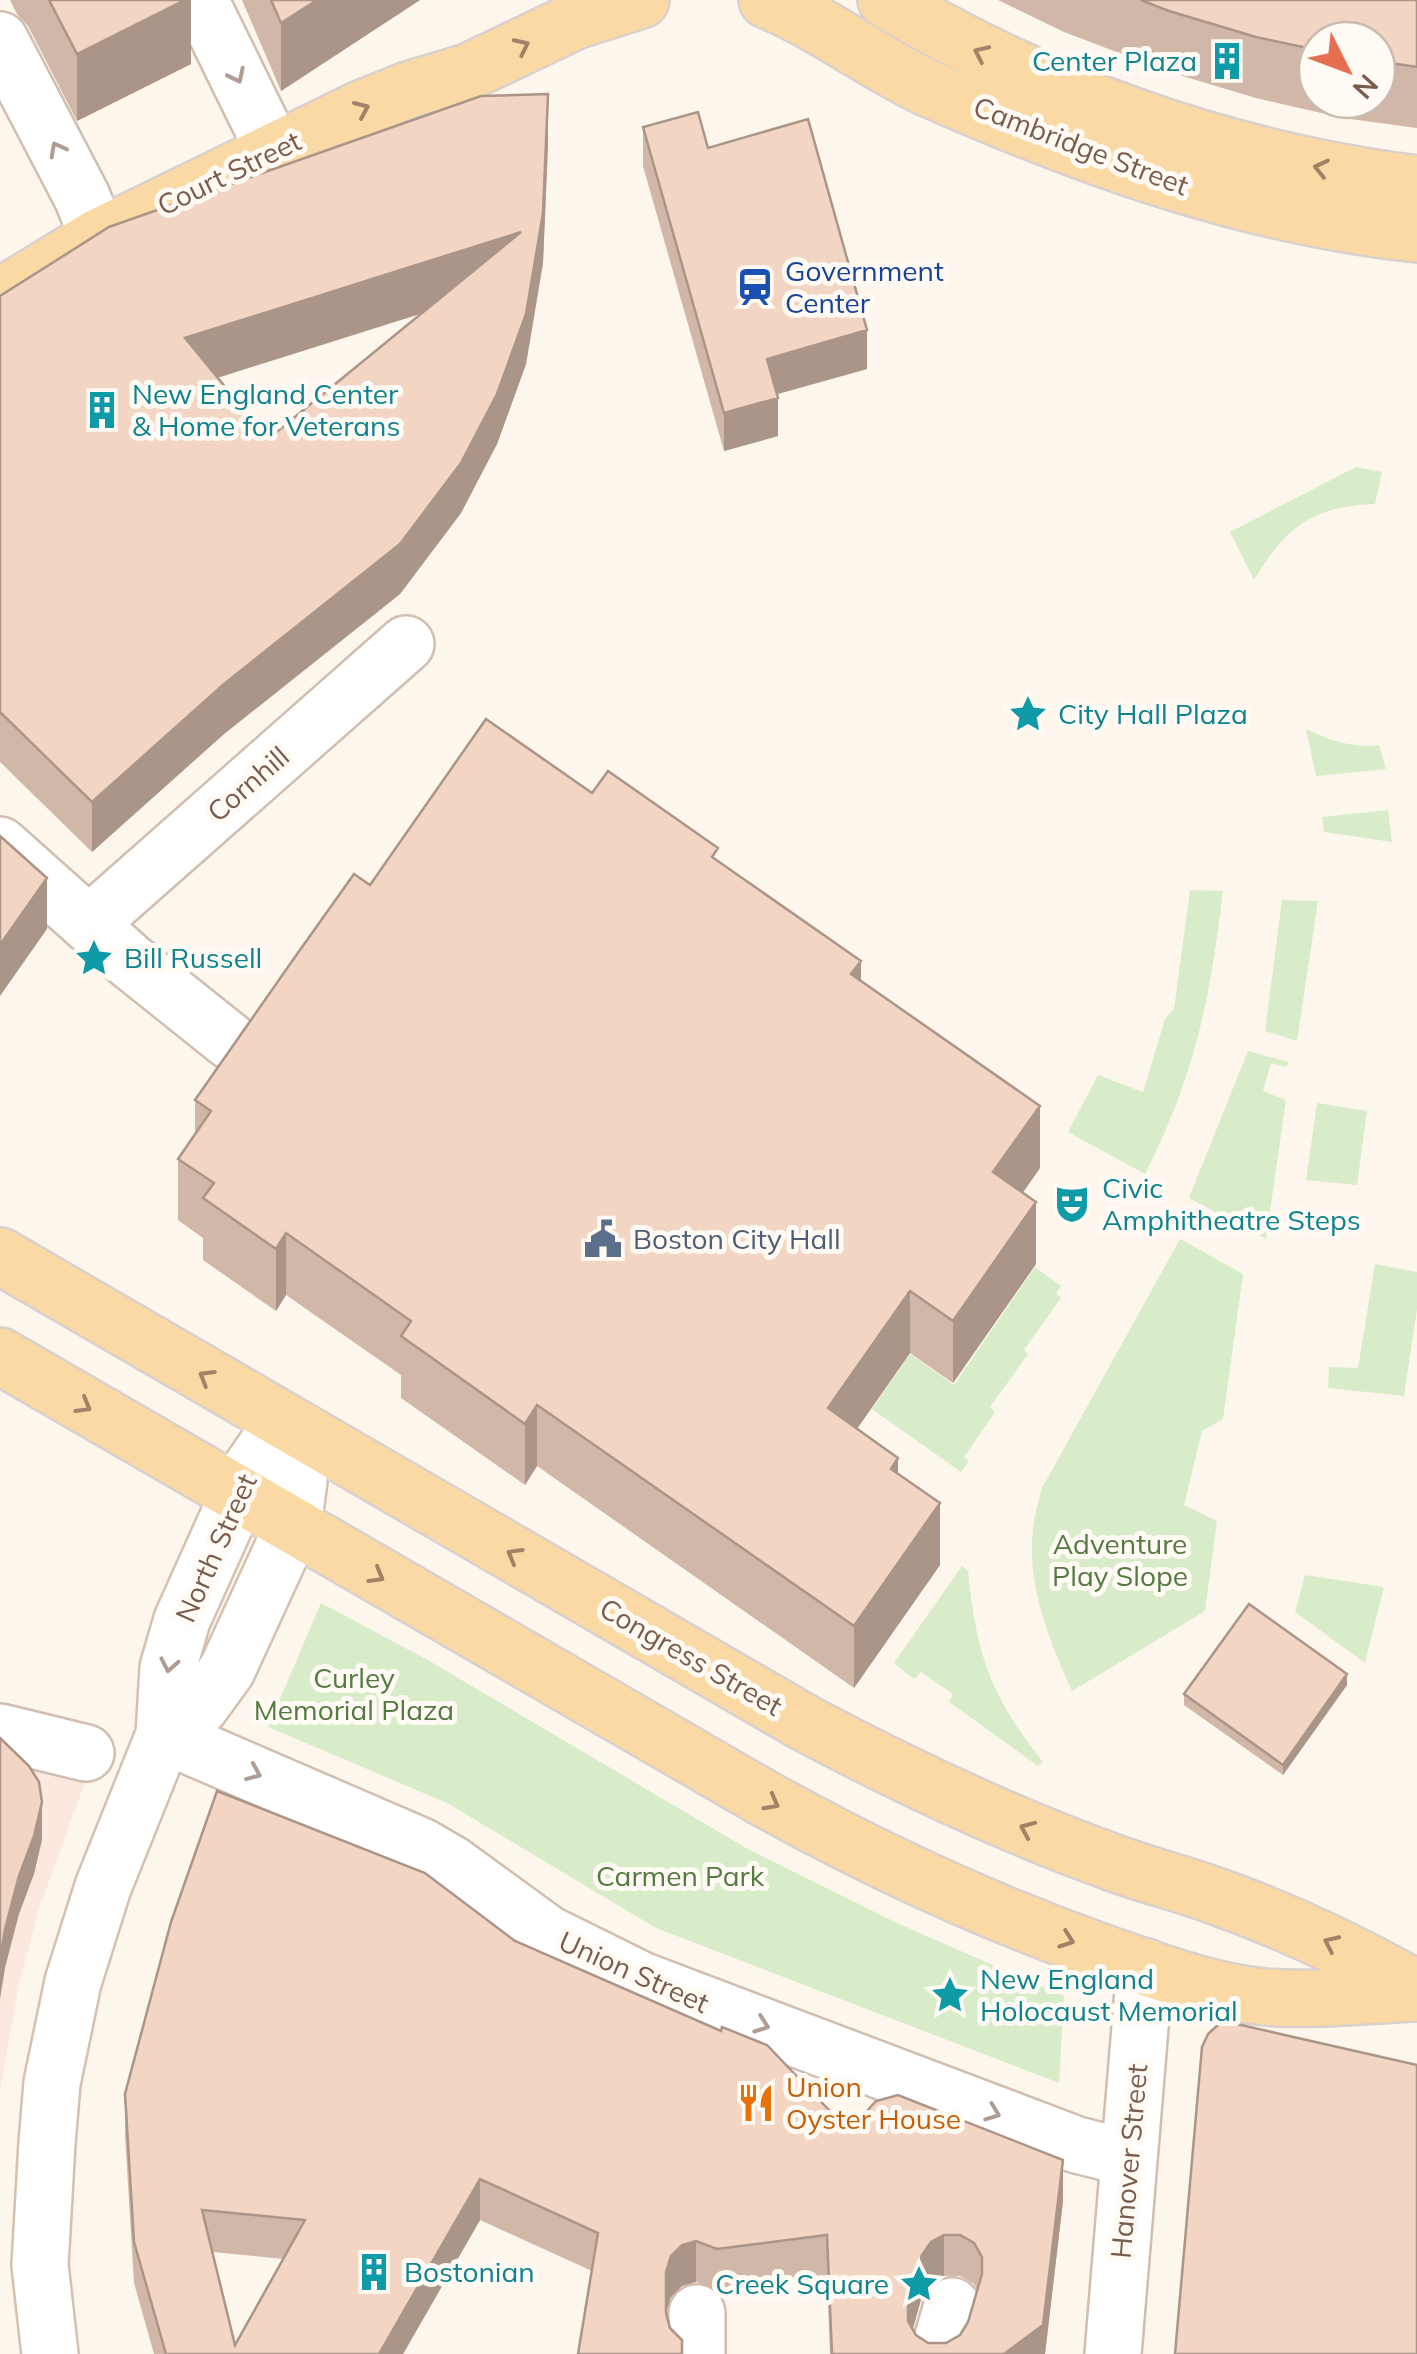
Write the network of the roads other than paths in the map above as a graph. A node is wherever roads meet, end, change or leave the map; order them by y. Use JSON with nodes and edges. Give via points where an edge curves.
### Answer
{"nodes":[{"id":1,"x":200,"y":0,"type":"edge"},
{"id":2,"x":641,"y":0,"type":"edge"},
{"id":3,"x":767,"y":0,"type":"edge"},
{"id":4,"x":886,"y":0,"type":"edge"},
{"id":5,"x":584,"y":10,"type":"edge"},
{"id":6,"x":0,"y":40,"type":"edge"},
{"id":7,"x":274,"y":151,"type":"junction"},
{"id":8,"x":1417,"y":184,"type":"edge"},
{"id":9,"x":1417,"y":234,"type":"edge"},
{"id":10,"x":98,"y":237,"type":"junction"},
{"id":11,"x":0,"y":298,"type":"edge"},
{"id":12,"x":406,"y":644,"type":"dead end"},
{"id":13,"x":0,"y":844,"type":"edge"},
{"id":14,"x":90,"y":923,"type":"junction"},
{"id":15,"x":230,"y":1042,"type":"edge"},
{"id":16,"x":0,"y":1256,"type":"edge"},
{"id":17,"x":0,"y":1356,"type":"edge"},
{"id":18,"x":290,"y":1426,"type":"junction"},
{"id":19,"x":238,"y":1494,"type":"junction"},
{"id":20,"x":294,"y":1526,"type":"junction"},
{"id":21,"x":0,"y":1732,"type":"edge"},
{"id":22,"x":164,"y":1735,"type":"junction"},
{"id":23,"x":86,"y":1753,"type":"dead end"},
{"id":24,"x":1144,"y":1967,"type":"junction"},
{"id":25,"x":1417,"y":1991,"type":"edge"},
{"id":26,"x":1129,"y":2158,"type":"junction"},
{"id":27,"x":20,"y":2269,"type":"edge"},
{"id":28,"x":50,"y":2354,"type":"edge"},
{"id":29,"x":1114,"y":2354,"type":"edge"}],
"edges":[{"from":1,"to":7,"type":"street","one_way":true},
{"from":2,"to":5,"type":"main road"},
{"from":3,"to":9,"type":"main road","name":"Cambridge Street","via":[[926,87],[1083,152],[1204,192]]},
{"from":8,"to":4,"type":"main road","name":"Cambridge Street","one_way":true,"via":[[1292,162],[1101,106],[959,43]]},
{"from":7,"to":5,"type":"main road","name":"Court Street","one_way":true,"via":[[363,108],[468,72]]},
{"from":10,"to":6,"type":"street","one_way":true},
{"from":7,"to":10,"type":"main road","name":"Court Street"},
{"from":10,"to":11,"type":"main road","name":"Court Street"},
{"from":12,"to":14,"type":"street","name":"Cornhill"},
{"from":13,"to":14,"type":"street"},
{"from":14,"to":15,"type":"street"},
{"from":18,"to":16,"type":"main road","name":"Congress Street","one_way":true},
{"from":17,"to":19,"type":"main road","name":"Congress Street","one_way":true},
{"from":18,"to":19,"type":"street","name":"North Street","via":[[267,1445]]},
{"from":18,"to":20,"type":"street","name":"North Street","via":[[300,1481]]},
{"from":25,"to":18,"type":"main road","name":"Congress Street","one_way":true,"via":[[1318,1936],[1028,1830],[878,1762]]},
{"from":19,"to":20,"type":"main road","name":"Congress Street"},
{"from":19,"to":22,"type":"street","name":"North Street","one_way":true,"via":[[176,1636],[165,1684]]},
{"from":20,"to":22,"type":"street","name":"North Street","via":[[228,1670],[200,1707]]},
{"from":20,"to":24,"type":"main road","name":"Congress Street","one_way":true,"via":[[828,1834],[986,1909]]},
{"from":21,"to":23,"type":"street"},
{"from":22,"to":26,"type":"street","name":"Union Street","one_way":true,"via":[[421,1846],[548,1934],[641,1980],[1077,2146]]},
{"from":22,"to":27,"type":"street","name":"North Street","via":[[73,1982]]},
{"from":24,"to":25,"type":"main road","name":"Congress Street","via":[[1265,1996]]},
{"from":24,"to":26,"type":"street","name":"Hanover Street"},
{"from":26,"to":29,"type":"street","name":"Hanover Street"},
{"from":27,"to":28,"type":"street","name":"North Street"}]}
